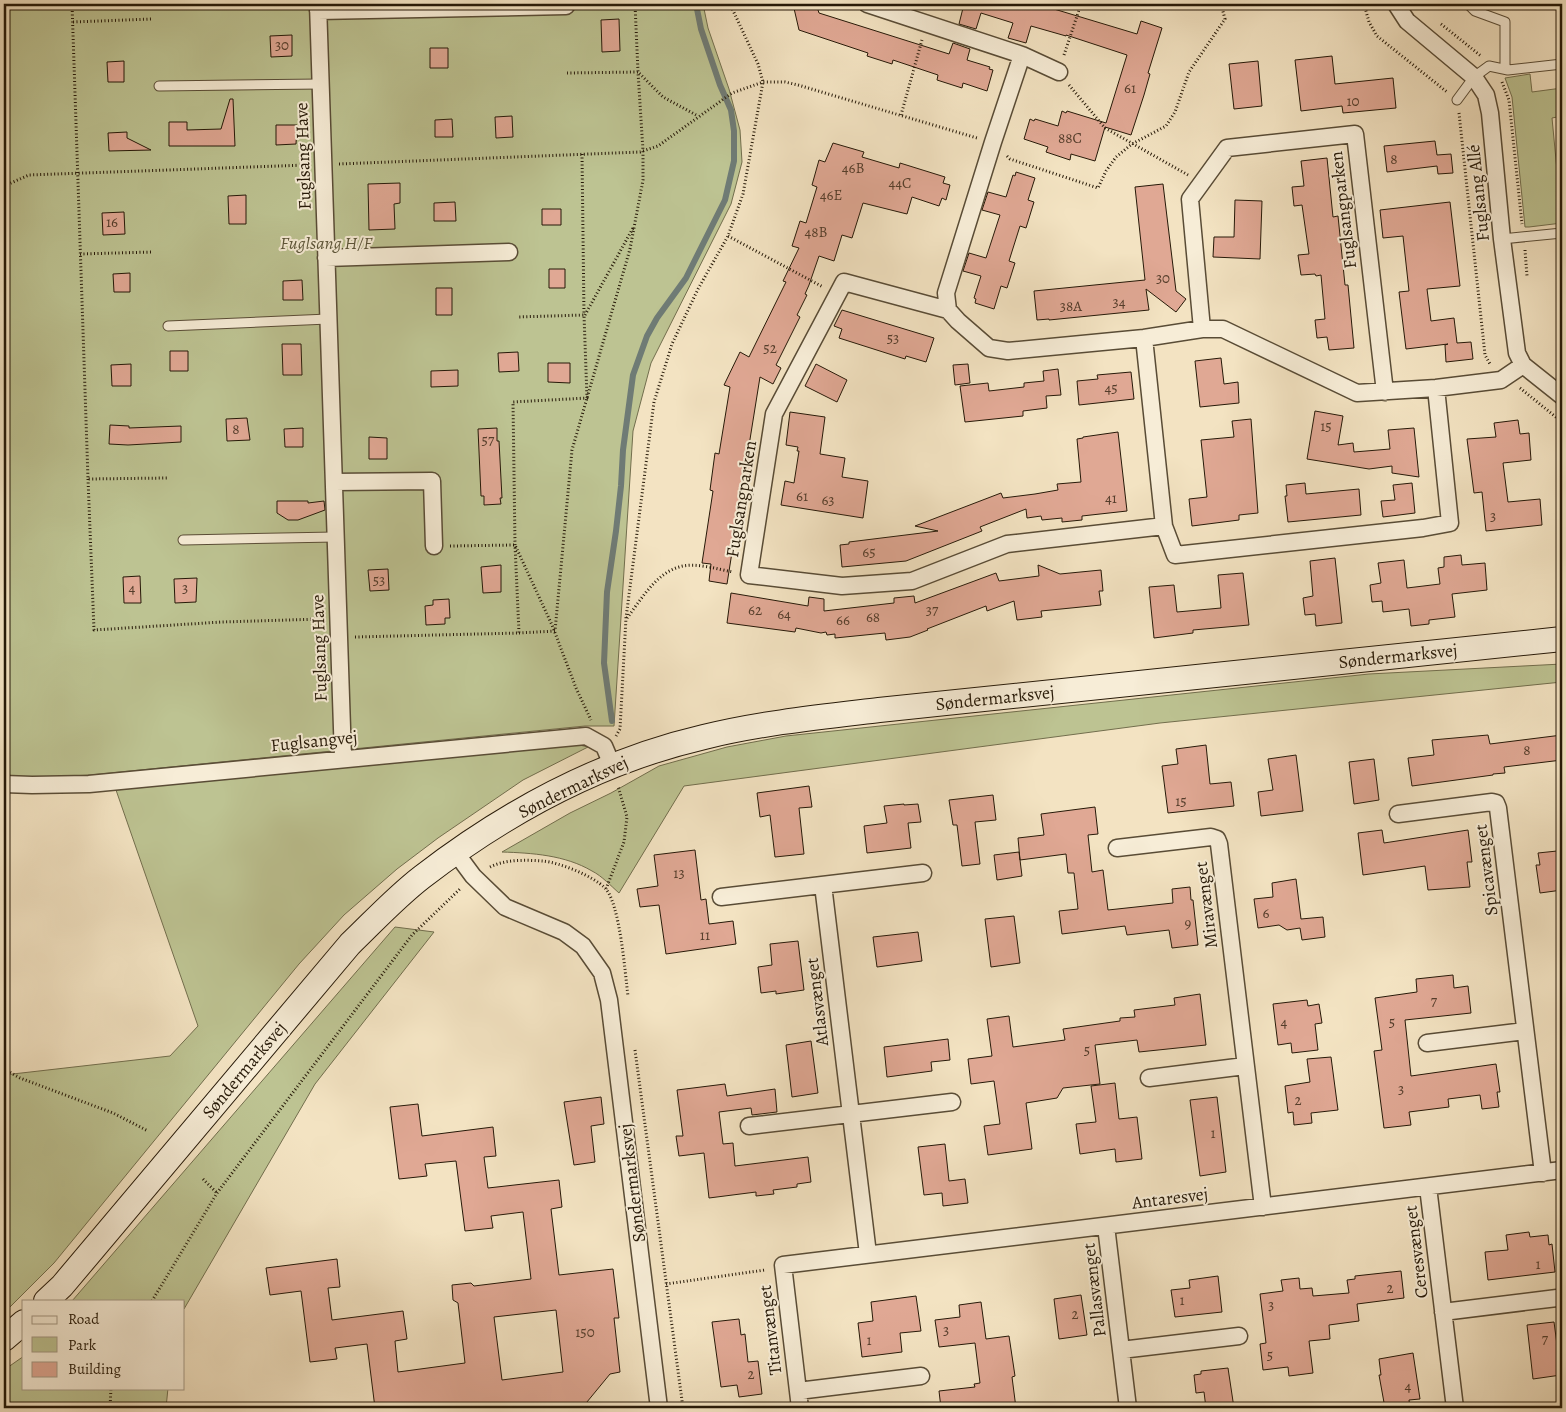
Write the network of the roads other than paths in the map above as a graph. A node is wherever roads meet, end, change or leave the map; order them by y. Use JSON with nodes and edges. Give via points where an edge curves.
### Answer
{"nodes":[{"id":1,"x":867,"y":4,"type":"edge"},
{"id":2,"x":1396,"y":4,"type":"edge"},
{"id":3,"x":1468,"y":4,"type":"edge"},
{"id":4,"x":566,"y":6,"type":"dead end"},
{"id":5,"x":318,"y":8,"type":"edge"},
{"id":6,"x":1022,"y":55,"type":"junction"},
{"id":7,"x":1562,"y":64,"type":"edge"},
{"id":8,"x":1505,"y":69,"type":"junction"},
{"id":9,"x":1059,"y":72,"type":"road end"},
{"id":10,"x":1474,"y":77,"type":"junction"},
{"id":11,"x":321,"y":84,"type":"junction"},
{"id":12,"x":159,"y":86,"type":"dead end"},
{"id":13,"x":1457,"y":100,"type":"road end"},
{"id":14,"x":1562,"y":233,"type":"edge"},
{"id":15,"x":1502,"y":239,"type":"junction"},
{"id":16,"x":509,"y":252,"type":"dead end"},
{"id":17,"x":326,"y":258,"type":"junction"},
{"id":18,"x":948,"y":310,"type":"junction"},
{"id":19,"x":328,"y":319,"type":"junction"},
{"id":20,"x":168,"y":326,"type":"dead end"},
{"id":21,"x":1202,"y":329,"type":"junction"},
{"id":22,"x":1144,"y":338,"type":"junction"},
{"id":23,"x":1522,"y":365,"type":"junction"},
{"id":24,"x":1436,"y":388,"type":"junction"},
{"id":25,"x":1384,"y":392,"type":"junction"},
{"id":26,"x":1562,"y":396,"type":"edge"},
{"id":27,"x":334,"y":482,"type":"junction"},
{"id":28,"x":1164,"y":526,"type":"junction"},
{"id":29,"x":336,"y":537,"type":"junction"},
{"id":30,"x":183,"y":540,"type":"dead end"},
{"id":31,"x":434,"y":546,"type":"road end"},
{"id":32,"x":1562,"y":638,"type":"edge"},
{"id":33,"x":604,"y":750,"type":"junction"},
{"id":34,"x":343,"y":758,"type":"junction"},
{"id":35,"x":4,"y":784,"type":"edge"},
{"id":36,"x":1398,"y":814,"type":"dead end"},
{"id":37,"x":1117,"y":848,"type":"dead end"},
{"id":38,"x":456,"y":853,"type":"junction"},
{"id":39,"x":923,"y":873,"type":"dead end"},
{"id":40,"x":824,"y":885,"type":"junction"},
{"id":41,"x":721,"y":897,"type":"dead end"},
{"id":42,"x":1526,"y":1031,"type":"junction"},
{"id":43,"x":1427,"y":1043,"type":"dead end"},
{"id":44,"x":1245,"y":1066,"type":"junction"},
{"id":45,"x":1149,"y":1078,"type":"dead end"},
{"id":46,"x":952,"y":1102,"type":"dead end"},
{"id":47,"x":851,"y":1114,"type":"junction"},
{"id":48,"x":750,"y":1126,"type":"dead end"},
{"id":49,"x":1562,"y":1170,"type":"edge"},
{"id":50,"x":1542,"y":1173,"type":"junction"},
{"id":51,"x":1428,"y":1187,"type":"junction"},
{"id":52,"x":1262,"y":1207,"type":"junction"},
{"id":53,"x":1106,"y":1226,"type":"junction"},
{"id":54,"x":868,"y":1254,"type":"junction"},
{"id":55,"x":782,"y":1265,"type":"joint"},
{"id":56,"x":1557,"y":1298,"type":"dead end"},
{"id":57,"x":47,"y":1300,"type":"edge"},
{"id":58,"x":1443,"y":1312,"type":"junction"},
{"id":59,"x":22,"y":1324,"type":"edge"},
{"id":60,"x":1239,"y":1336,"type":"dead end"},
{"id":61,"x":4,"y":1339,"type":"edge"},
{"id":62,"x":1121,"y":1350,"type":"junction"},
{"id":63,"x":921,"y":1376,"type":"dead end"},
{"id":64,"x":798,"y":1391,"type":"junction"},
{"id":65,"x":659,"y":1408,"type":"edge"},
{"id":66,"x":800,"y":1408,"type":"edge"},
{"id":67,"x":1128,"y":1408,"type":"edge"},
{"id":68,"x":1455,"y":1408,"type":"edge"}],
"edges":[{"from":1,"to":6,"type":"street"},
{"from":2,"to":10,"type":"street","name":"Fuglsang Allé","via":[[1407,21]]},
{"from":3,"to":8,"type":"lane","via":[[1475,11],[1504,22]]},
{"from":4,"to":5,"type":"street","name":"Fuglsang Have"},
{"from":5,"to":11,"type":"street","name":"Fuglsang Have"},
{"from":6,"to":9,"type":"street"},
{"from":6,"to":18,"type":"street","via":[[946,292]]},
{"from":7,"to":8,"type":"lane"},
{"from":8,"to":10,"type":"lane","via":[[1488,66]]},
{"from":10,"to":13,"type":"lane"},
{"from":10,"to":15,"type":"street","name":"Fuglsang Allé","via":[[1486,95],[1490,113]]},
{"from":11,"to":12,"type":"lane","name":"Fuglsang Have"},
{"from":11,"to":17,"type":"street","name":"Fuglsang Have"},
{"from":14,"to":15,"type":"lane"},
{"from":15,"to":23,"type":"street","name":"Fuglsang Allé","via":[[1517,353]]},
{"from":16,"to":17,"type":"street"},
{"from":17,"to":19,"type":"street","name":"Fuglsang Have"},
{"from":18,"to":22,"type":"street","via":[[989,348],[1008,351]]},
{"from":18,"to":28,"type":"street","name":"Fuglsangparken","via":[[844,282],[774,414],[749,575],[842,586],[912,581],[1007,544]]},
{"from":19,"to":20,"type":"lane"},
{"from":19,"to":27,"type":"street","name":"Fuglsang Have"},
{"from":21,"to":22,"type":"street"},
{"from":21,"to":25,"type":"street","via":[[1223,329],[1356,393]]},
{"from":21,"to":25,"type":"street","name":"Fuglsangparken","via":[[1190,199],[1227,148],[1355,134]]},
{"from":22,"to":28,"type":"street"},
{"from":23,"to":24,"type":"street","via":[[1501,380]]},
{"from":23,"to":26,"type":"street"},
{"from":24,"to":25,"type":"street"},
{"from":24,"to":28,"type":"street","via":[[1450,523],[1176,555]]},
{"from":27,"to":29,"type":"street","name":"Fuglsang Have"},
{"from":27,"to":31,"type":"street","via":[[432,481]]},
{"from":29,"to":30,"type":"lane"},
{"from":29,"to":34,"type":"street","name":"Fuglsang Have"},
{"from":32,"to":33,"type":"street","name":"Søndermarksvej","via":[[767,723],[702,737]]},
{"from":33,"to":34,"type":"street","name":"Fuglsangvej","via":[[586,736]]},
{"from":33,"to":38,"type":"street","name":"Søndermarksvej","via":[[531,804]]},
{"from":34,"to":35,"type":"street","name":"Fuglsangvej","via":[[89,784]]},
{"from":36,"to":42,"type":"street","name":"Spicavænget","via":[[1496,803]]},
{"from":37,"to":44,"type":"street","name":"Miravænget","via":[[1211,836],[1217,838]]},
{"from":38,"to":57,"type":"street","name":"Søndermarksvej","via":[[387,908],[350,944]]},
{"from":38,"to":65,"type":"street","name":"Søndermarksvej","via":[[473,876],[505,907],[564,932],[583,946],[602,973],[609,1000]]},
{"from":39,"to":40,"type":"street"},
{"from":40,"to":41,"type":"street"},
{"from":40,"to":47,"type":"street","name":"Atlasvænget"},
{"from":42,"to":43,"type":"street"},
{"from":42,"to":50,"type":"street","name":"Spicavænget"},
{"from":44,"to":45,"type":"street"},
{"from":44,"to":52,"type":"street","name":"Miravænget"},
{"from":46,"to":47,"type":"street"},
{"from":47,"to":48,"type":"street"},
{"from":47,"to":54,"type":"street","name":"Atlasvænget"},
{"from":49,"to":50,"type":"street","name":"Antaresvej"},
{"from":50,"to":51,"type":"street","name":"Antaresvej"},
{"from":51,"to":52,"type":"street","name":"Antaresvej"},
{"from":51,"to":58,"type":"street","name":"Ceresvænget"},
{"from":52,"to":53,"type":"street","name":"Antaresvej"},
{"from":53,"to":54,"type":"street","name":"Antaresvej"},
{"from":53,"to":62,"type":"street","name":"Pallasvænget"},
{"from":54,"to":55,"type":"street","name":"Antaresvej"},
{"from":55,"to":64,"type":"street","name":"Titanvænget"},
{"from":56,"to":58,"type":"street","name":"Ceresvænget"},
{"from":58,"to":68,"type":"street","name":"Ceresvænget"},
{"from":59,"to":61,"type":"street"},
{"from":60,"to":62,"type":"street","name":"Pallasvænget"},
{"from":62,"to":67,"type":"street","name":"Pallasvænget"},
{"from":63,"to":64,"type":"street","name":"Titanvænget"},
{"from":64,"to":66,"type":"street","name":"Titanvænget"}]}
